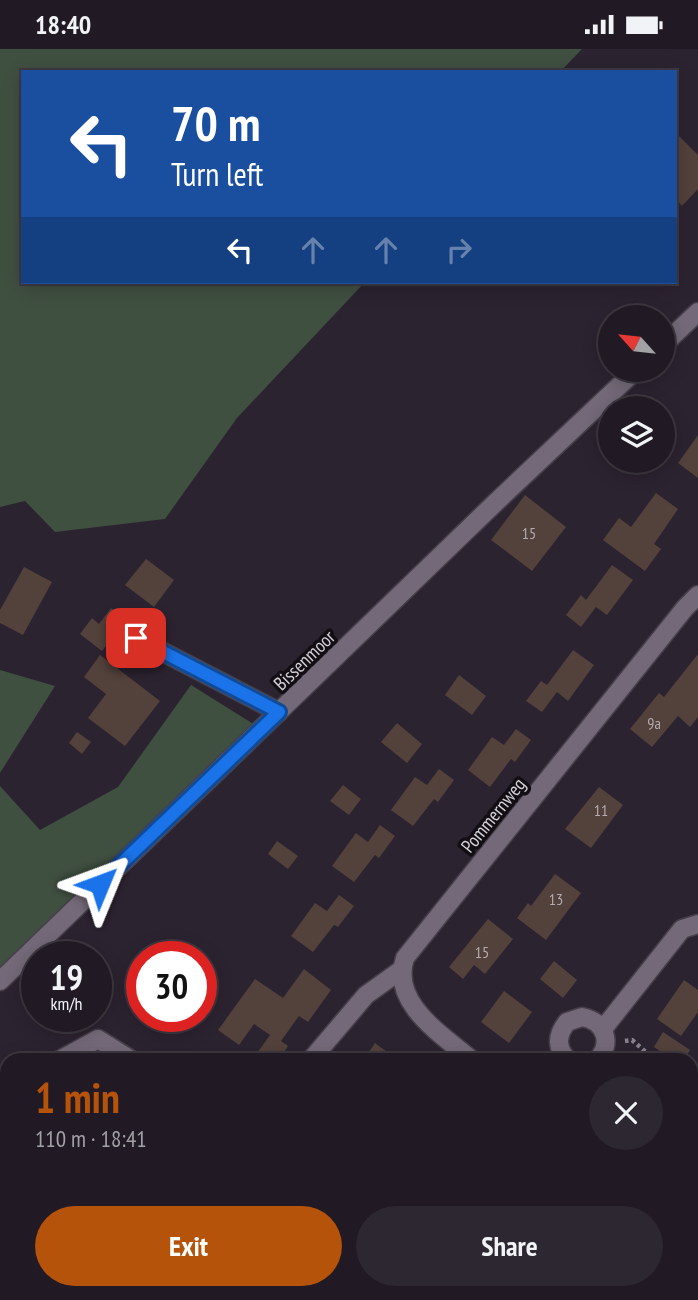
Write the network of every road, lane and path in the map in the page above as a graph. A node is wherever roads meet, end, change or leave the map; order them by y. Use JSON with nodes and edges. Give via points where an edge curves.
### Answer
{"nodes":[{"id":1,"x":698,"y":312,"type":"edge"},
{"id":2,"x":676,"y":333,"type":"edge"},
{"id":3,"x":623,"y":382,"type":"edge"},
{"id":4,"x":698,"y":595,"type":"edge"},
{"id":5,"x":136,"y":638,"type":"dead end"},
{"id":6,"x":279,"y":712,"type":"junction"},
{"id":7,"x":698,"y":924,"type":"edge"},
{"id":8,"x":401,"y":970,"type":"junction"},
{"id":9,"x":0,"y":981,"type":"edge"},
{"id":10,"x":603,"y":1029,"type":"junction"},
{"id":11,"x":73,"y":1053,"type":"edge"},
{"id":12,"x":120,"y":1053,"type":"edge"},
{"id":13,"x":317,"y":1053,"type":"edge"},
{"id":14,"x":463,"y":1053,"type":"edge"},
{"id":15,"x":562,"y":1053,"type":"edge"},
{"id":16,"x":601,"y":1053,"type":"edge"},
{"id":17,"x":604,"y":1053,"type":"edge"},
{"id":18,"x":647,"y":1053,"type":"edge"}],
"edges":[{"from":1,"to":2,"type":"street"},
{"from":3,"to":6,"type":"street","name":"Bissenmoor"},
{"from":4,"to":8,"type":"street","name":"Pommernweg","via":[[405,958]]},
{"from":5,"to":6,"type":"street"},
{"from":6,"to":9,"type":"street","name":"Bissenmoor"},
{"from":7,"to":10,"type":"street","via":[[682,929]]},
{"from":8,"to":13,"type":"street","via":[[366,995]]},
{"from":8,"to":14,"type":"street","via":[[402,984],[417,1014]]},
{"from":10,"to":15,"type":"street","via":[[598,1022],[582,1017],[567,1022],[559,1036]]},
{"from":10,"to":16,"type":"street","via":[[606,1045]]},
{"from":11,"to":12,"type":"street","via":[[98,1039]]},
{"from":17,"to":18,"type":"path","via":[[614,1044],[632,1040]]}]}
